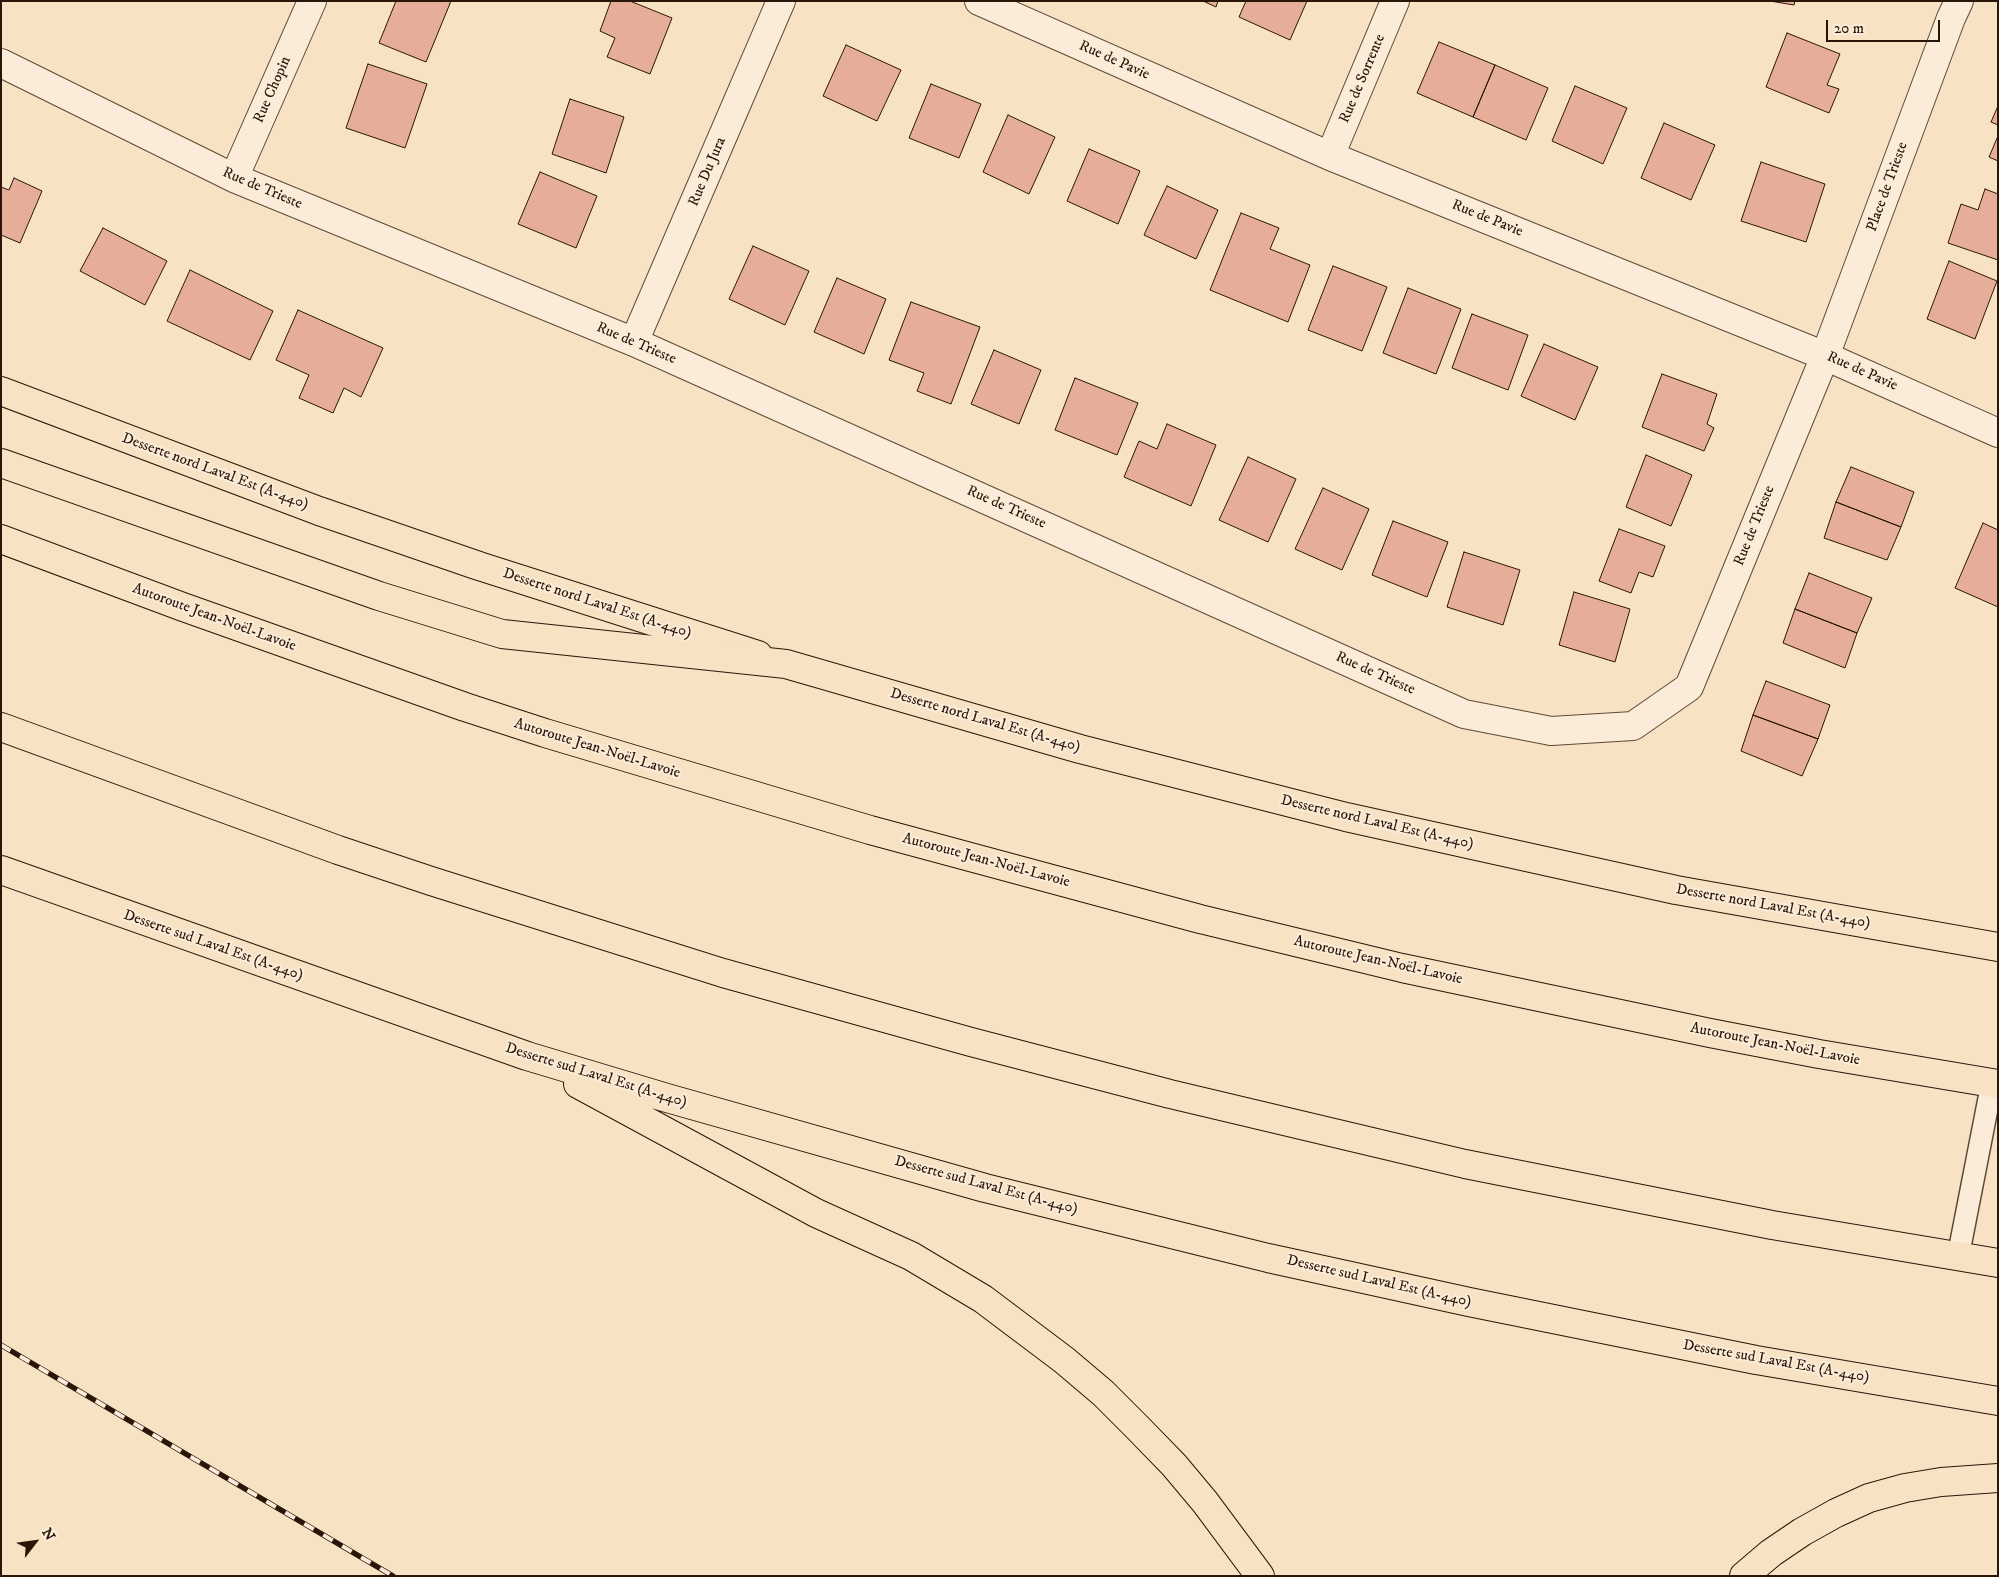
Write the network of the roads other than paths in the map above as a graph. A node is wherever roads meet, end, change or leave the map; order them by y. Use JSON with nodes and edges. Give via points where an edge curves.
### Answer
{"nodes":[{"id":1,"x":312,"y":1,"type":"edge"},
{"id":2,"x":781,"y":1,"type":"edge"},
{"id":3,"x":978,"y":1,"type":"edge"},
{"id":4,"x":1395,"y":1,"type":"edge"},
{"id":5,"x":1949,"y":7,"type":"edge"},
{"id":6,"x":1,"y":63,"type":"edge"},
{"id":7,"x":1330,"y":156,"type":"junction"},
{"id":8,"x":234,"y":178,"type":"junction"},
{"id":9,"x":634,"y":342,"type":"junction"},
{"id":10,"x":1825,"y":356,"type":"junction"},
{"id":11,"x":1,"y":391,"type":"edge"},
{"id":12,"x":1998,"y":433,"type":"edge"},
{"id":13,"x":1,"y":462,"type":"edge"},
{"id":14,"x":1,"y":538,"type":"edge"},
{"id":15,"x":786,"y":664,"type":"junction"},
{"id":16,"x":1,"y":727,"type":"edge"},
{"id":17,"x":1,"y":870,"type":"edge"},
{"id":18,"x":1998,"y":931,"type":"edge"},
{"id":19,"x":1931,"y":935,"type":"junction"},
{"id":20,"x":1998,"y":947,"type":"edge"},
{"id":21,"x":526,"y":1056,"type":"junction"},
{"id":22,"x":1995,"y":1083,"type":"edge"},
{"id":23,"x":1958,"y":1257,"type":"junction"},
{"id":24,"x":1998,"y":1264,"type":"edge"},
{"id":25,"x":1998,"y":1401,"type":"edge"},
{"id":26,"x":1998,"y":1478,"type":"edge"},
{"id":27,"x":1260,"y":1576,"type":"edge"},
{"id":28,"x":1744,"y":1576,"type":"edge"}],
"edges":[{"from":1,"to":8,"type":"street","name":"Rue Chopin"},
{"from":2,"to":9,"type":"street","name":"Rue Du Jura"},
{"from":3,"to":7,"type":"street","name":"Rue de Pavie"},
{"from":4,"to":7,"type":"street","name":"Rue de Sorrente"},
{"from":5,"to":10,"type":"street","name":"Place de Trieste"},
{"from":6,"to":8,"type":"street","name":"Rue de Trieste"},
{"from":7,"to":10,"type":"street","name":"Rue de Pavie"},
{"from":8,"to":9,"type":"street","name":"Rue de Trieste"},
{"from":9,"to":10,"type":"street","name":"Rue de Trieste","via":[[1464,714],[1551,731],[1633,726],[1689,687]]},
{"from":10,"to":12,"type":"street","name":"Rue de Pavie"},
{"from":11,"to":15,"type":"main road","name":"Desserte nord Laval Est (A-440)","via":[[348,521]]},
{"from":13,"to":15,"type":"main road","via":[[379,596],[502,634]]},
{"from":14,"to":22,"type":"main road","name":"Autoroute Jean-Noël-Lavoie","via":[[174,604],[465,707],[879,833],[1200,919],[1402,968],[1728,1036]]},
{"from":15,"to":19,"type":"main road","name":"Desserte nord Laval Est (A-440)","via":[[1080,749],[1346,817],[1676,890]]},
{"from":16,"to":23,"type":"main road","via":[[431,881],[629,945],[933,1032],[1161,1092],[1465,1164],[1753,1221]]},
{"from":17,"to":21,"type":"main road","name":"Desserte sud Laval Est (A-440)"},
{"from":18,"to":19,"type":"main road"},
{"from":19,"to":20,"type":"main road","name":"Desserte nord Laval Est (A-440)"},
{"from":21,"to":25,"type":"main road","name":"Desserte sud Laval Est (A-440)","via":[[985,1188],[1268,1258],[1572,1324],[1756,1360]]},
{"from":21,"to":27,"type":"main road","via":[[816,1213],[911,1256],[983,1299],[1103,1393],[1174,1465]]},
{"from":22,"to":23,"type":"lane"},
{"from":23,"to":24,"type":"main road"},
{"from":26,"to":28,"type":"main road","via":[[1941,1482],[1869,1498],[1802,1532]]}]}
